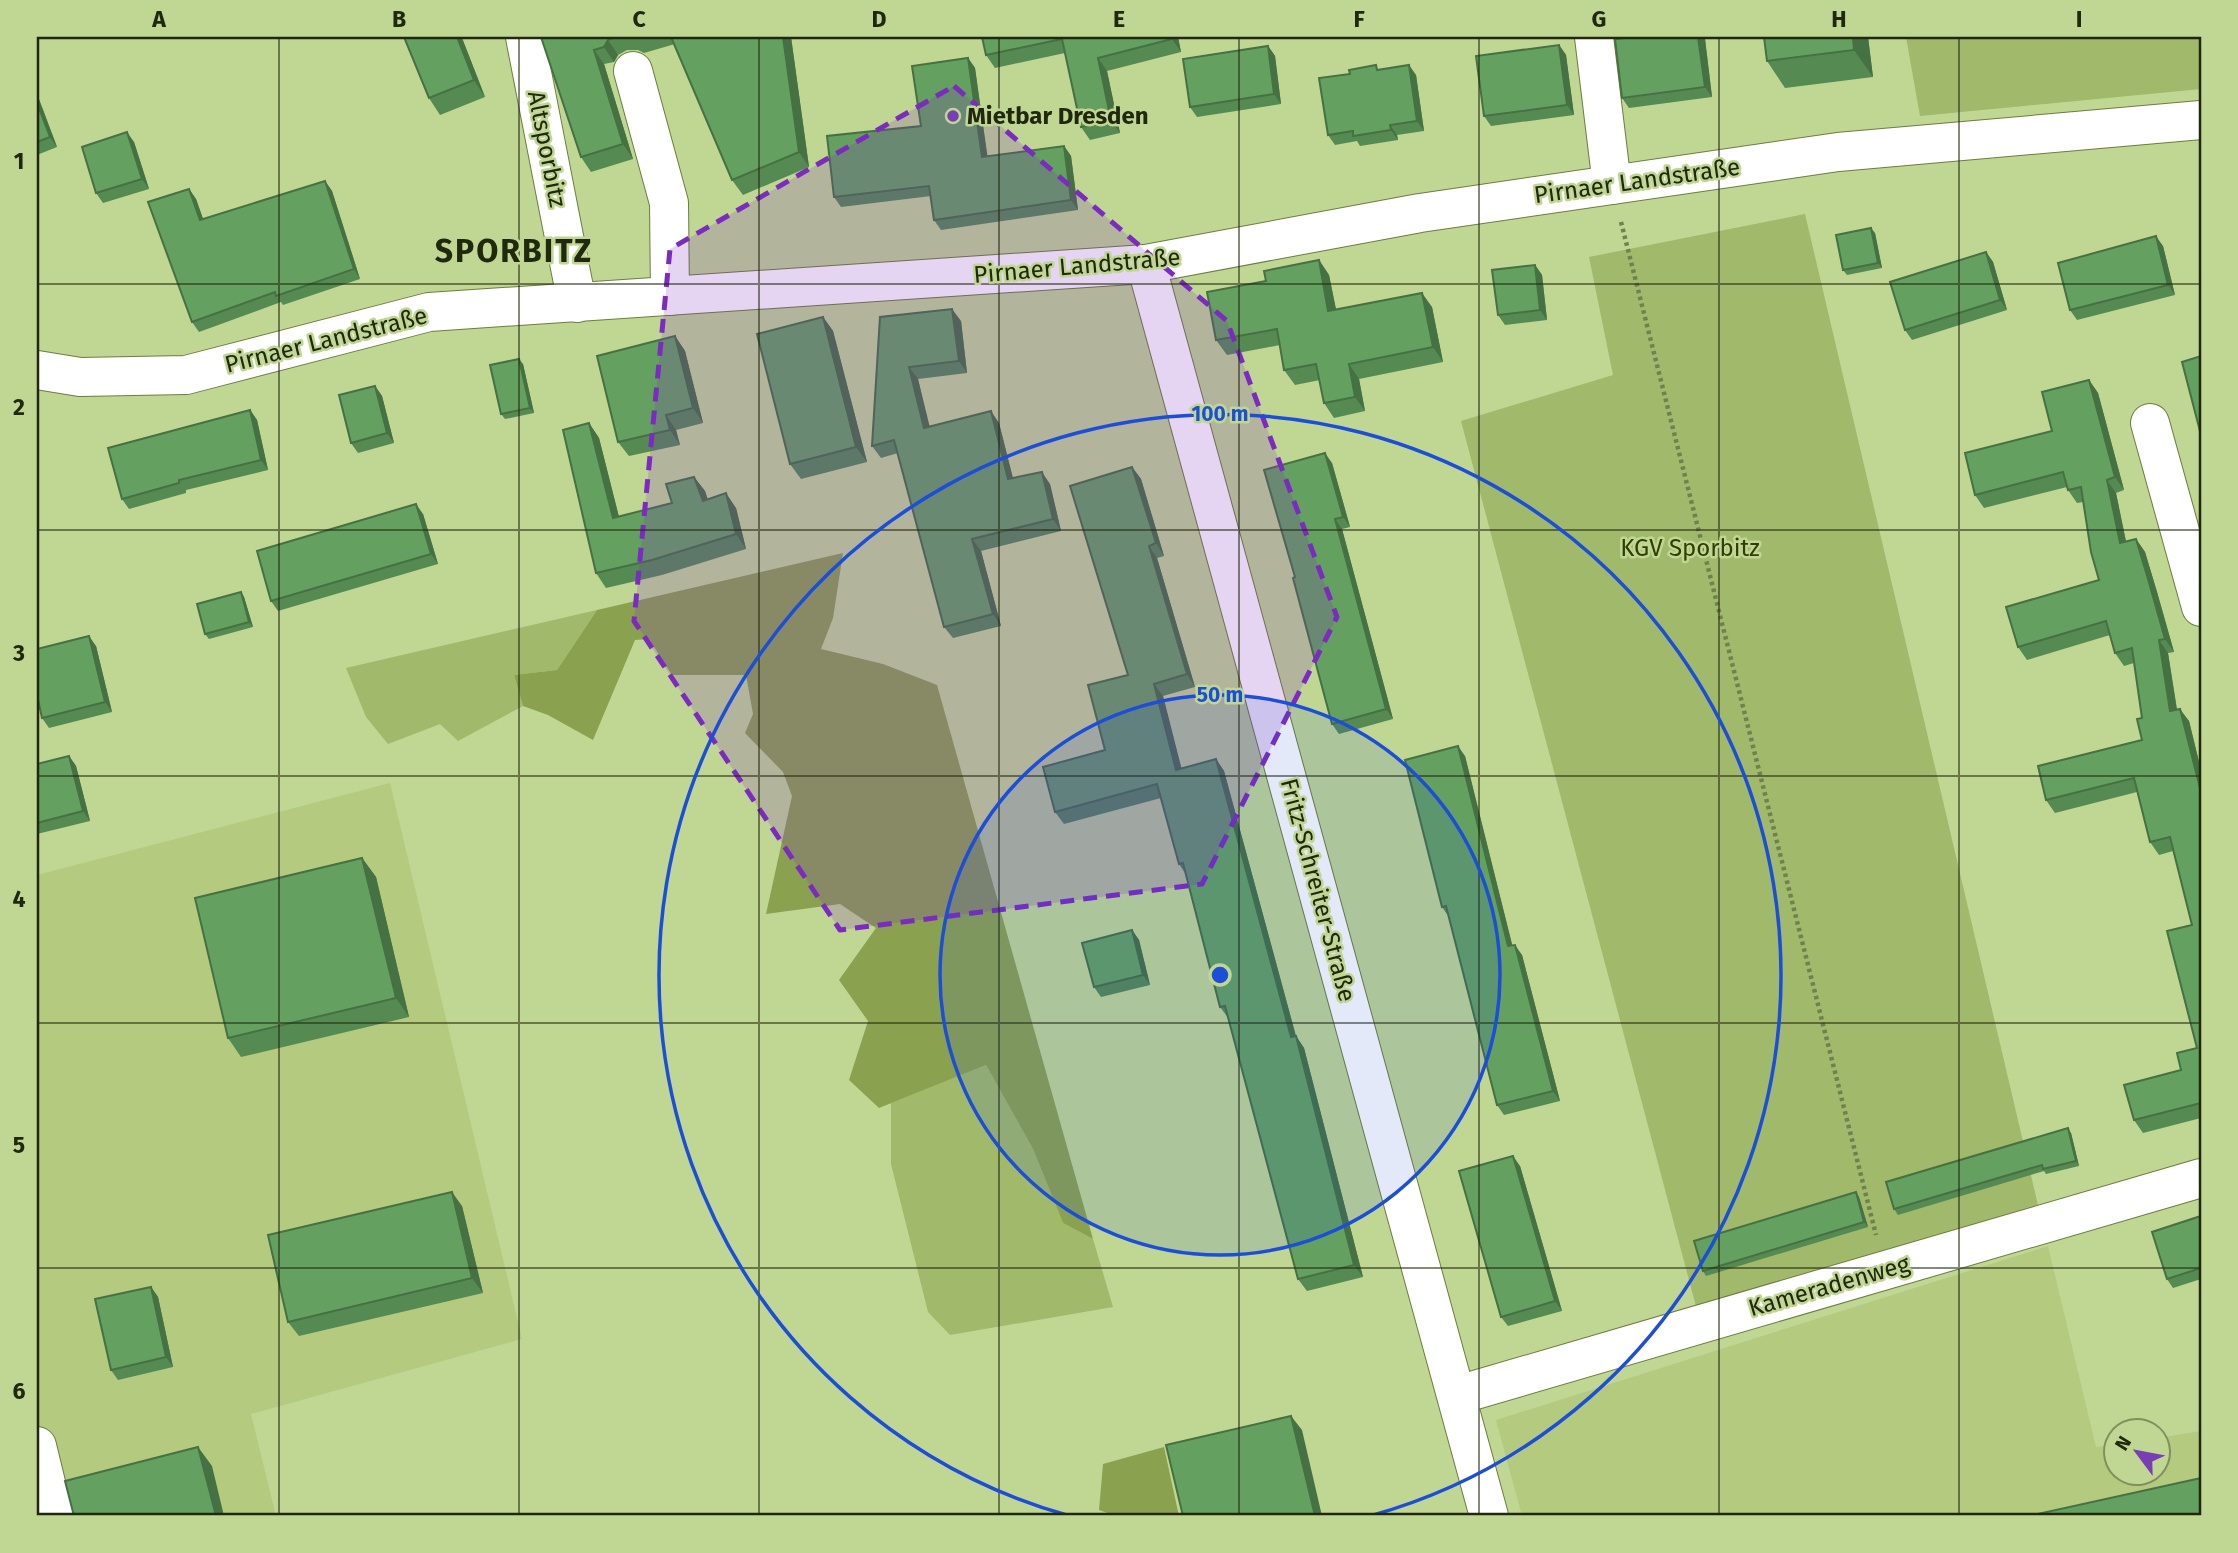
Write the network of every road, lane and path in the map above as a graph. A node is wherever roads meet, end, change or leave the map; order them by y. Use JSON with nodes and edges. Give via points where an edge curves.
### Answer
{"nodes":[{"id":1,"x":525,"y":37,"type":"edge"},
{"id":2,"x":1594,"y":37,"type":"edge"},
{"id":3,"x":633,"y":71,"type":"dead end"},
{"id":4,"x":2201,"y":120,"type":"edge"},
{"id":5,"x":1612,"y":185,"type":"junction"},
{"id":6,"x":1146,"y":264,"type":"junction"},
{"id":7,"x":670,"y":296,"type":"junction"},
{"id":8,"x":577,"y":303,"type":"junction"},
{"id":9,"x":37,"y":370,"type":"edge"},
{"id":10,"x":2150,"y":423,"type":"dead end"},
{"id":11,"x":2201,"y":607,"type":"edge"},
{"id":12,"x":2201,"y":1178,"type":"edge"},
{"id":13,"x":1885,"y":1270,"type":"junction"},
{"id":14,"x":1458,"y":1395,"type":"junction"},
{"id":15,"x":37,"y":1446,"type":"edge"},
{"id":16,"x":54,"y":1516,"type":"edge"},
{"id":17,"x":1489,"y":1516,"type":"edge"}],
"edges":[{"from":1,"to":8,"type":"street","name":"Altsporbitz"},
{"from":2,"to":5,"type":"street"},
{"from":3,"to":7,"type":"street","via":[[669,203]]},
{"from":4,"to":5,"type":"street","name":"Pirnaer Landstraße","via":[[1838,152]]},
{"from":5,"to":6,"type":"street","name":"Pirnaer Landstraße","via":[[1420,213]]},
{"from":5,"to":13,"type":"path"},
{"from":6,"to":7,"type":"street","name":"Pirnaer Landstraße"},
{"from":6,"to":14,"type":"street","name":"Fritz-Schreiter-Straße"},
{"from":7,"to":8,"type":"street","name":"Pirnaer Landstraße"},
{"from":8,"to":9,"type":"street","name":"Pirnaer Landstraße","via":[[429,312],[186,375],[80,377]]},
{"from":10,"to":11,"type":"street"},
{"from":12,"to":13,"type":"street","name":"Kameradenweg"},
{"from":13,"to":14,"type":"street","name":"Kameradenweg"},
{"from":14,"to":17,"type":"street","name":"Fritz-Schreiter-Straße"},
{"from":15,"to":16,"type":"street"}]}
